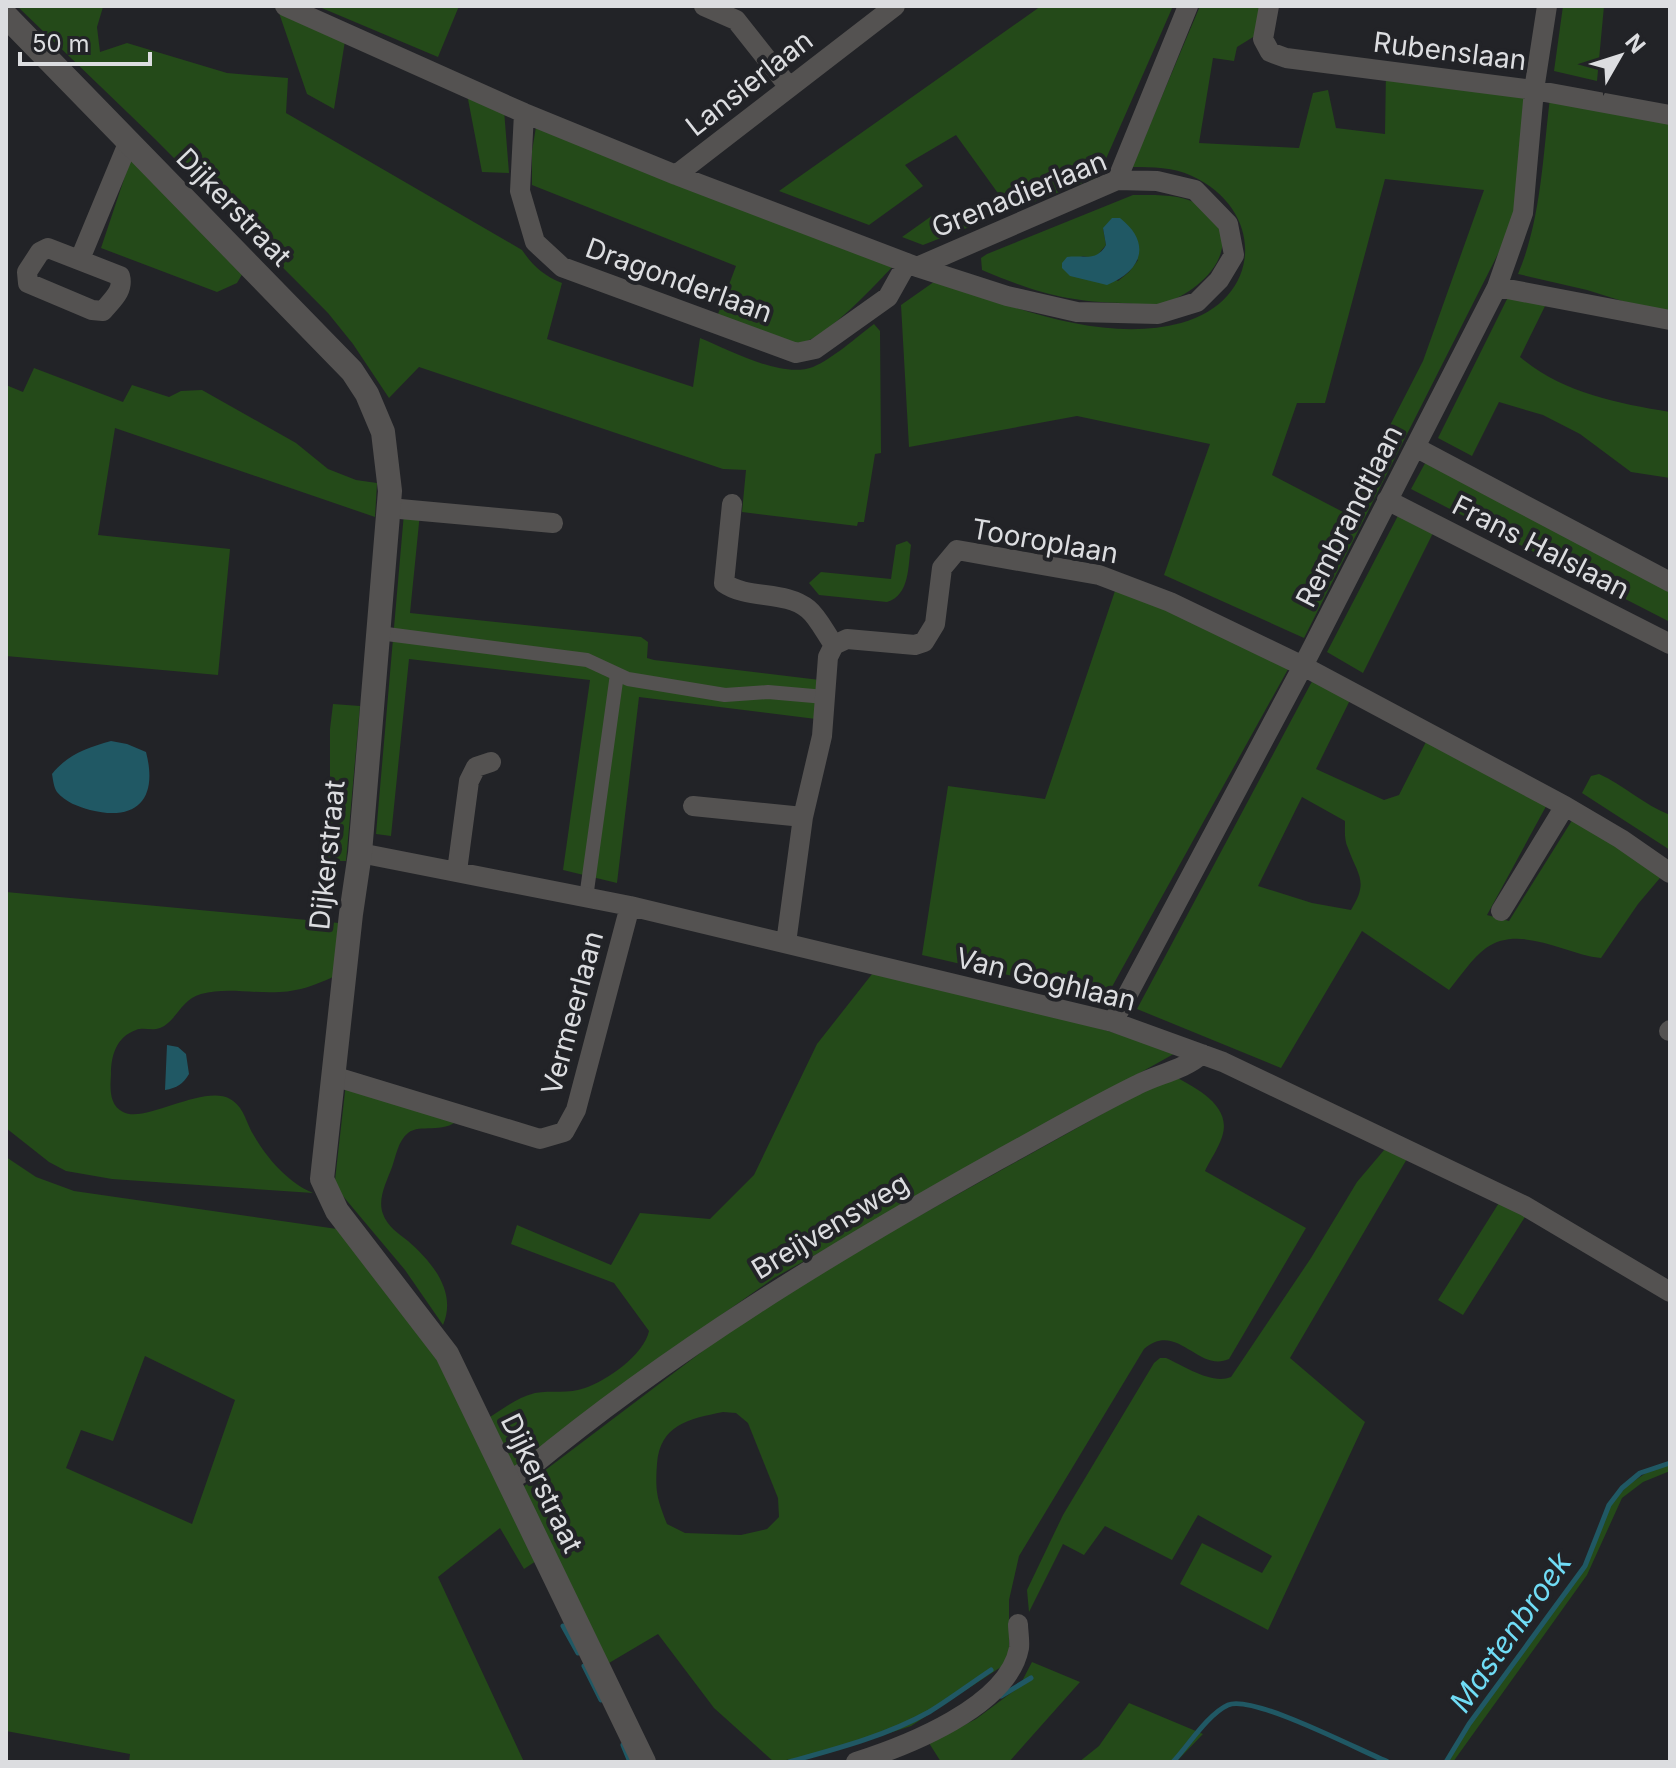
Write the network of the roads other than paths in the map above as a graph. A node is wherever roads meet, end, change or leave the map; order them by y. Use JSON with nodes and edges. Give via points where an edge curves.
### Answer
{"nodes":[{"id":1,"x":285,"y":6,"type":"edge"},
{"id":2,"x":704,"y":6,"type":"edge"},
{"id":3,"x":895,"y":6,"type":"edge"},
{"id":4,"x":1188,"y":6,"type":"edge"},
{"id":5,"x":1269,"y":6,"type":"edge"},
{"id":6,"x":1547,"y":6,"type":"edge"},
{"id":7,"x":6,"y":16,"type":"edge"},
{"id":8,"x":789,"y":87,"type":"junction"},
{"id":9,"x":1534,"y":90,"type":"junction"},
{"id":10,"x":524,"y":113,"type":"junction"},
{"id":11,"x":1670,"y":115,"type":"edge"},
{"id":12,"x":129,"y":141,"type":"junction"},
{"id":13,"x":676,"y":175,"type":"junction"},
{"id":14,"x":1117,"y":180,"type":"junction"},
{"id":15,"x":80,"y":259,"type":"dead end"},
{"id":16,"x":912,"y":265,"type":"junction"},
{"id":17,"x":1497,"y":287,"type":"junction"},
{"id":18,"x":1670,"y":320,"type":"edge"},
{"id":19,"x":1415,"y":447,"type":"junction"},
{"id":20,"x":1387,"y":500,"type":"junction"},
{"id":21,"x":732,"y":504,"type":"dead end"},
{"id":22,"x":389,"y":508,"type":"junction"},
{"id":23,"x":553,"y":523,"type":"dead end"},
{"id":24,"x":1670,"y":582,"type":"edge"},
{"id":25,"x":379,"y":633,"type":"junction"},
{"id":26,"x":1670,"y":644,"type":"edge"},
{"id":27,"x":834,"y":645,"type":"junction"},
{"id":28,"x":1303,"y":666,"type":"junction"},
{"id":29,"x":617,"y":674,"type":"junction"},
{"id":30,"x":825,"y":697,"type":"junction"},
{"id":31,"x":491,"y":762,"type":"dead end"},
{"id":32,"x":693,"y":806,"type":"dead end"},
{"id":33,"x":1565,"y":806,"type":"junction"},
{"id":34,"x":803,"y":817,"type":"junction"},
{"id":35,"x":360,"y":853,"type":"junction"},
{"id":36,"x":457,"y":871,"type":"junction"},
{"id":37,"x":1670,"y":873,"type":"edge"},
{"id":38,"x":586,"y":898,"type":"junction"},
{"id":39,"x":630,"y":906,"type":"junction"},
{"id":40,"x":1501,"y":911,"type":"dead end"},
{"id":41,"x":786,"y":943,"type":"junction"},
{"id":42,"x":1113,"y":1022,"type":"junction"},
{"id":43,"x":1202,"y":1054,"type":"junction"},
{"id":44,"x":333,"y":1076,"type":"junction"},
{"id":45,"x":1670,"y":1292,"type":"edge"},
{"id":46,"x":508,"y":1481,"type":"junction"},
{"id":47,"x":1018,"y":1624,"type":"dead end"},
{"id":48,"x":644,"y":1762,"type":"edge"},
{"id":49,"x":856,"y":1762,"type":"edge"}],
"edges":[{"from":1,"to":10,"type":"street","name":"Grenadierlaan"},
{"from":2,"to":8,"type":"street","via":[[736,20]]},
{"from":3,"to":8,"type":"street","name":"Lansierlaan"},
{"from":4,"to":14,"type":"street"},
{"from":5,"to":9,"type":"street","name":"Rubenslaan","via":[[1263,39],[1270,52],[1286,58]]},
{"from":6,"to":9,"type":"street","name":"Rembrandtlaan"},
{"from":7,"to":12,"type":"street","name":"Dijkerstraat"},
{"from":8,"to":13,"type":"street","name":"Lansierlaan"},
{"from":9,"to":11,"type":"street","name":"Rubenslaan"},
{"from":9,"to":17,"type":"street","name":"Rembrandtlaan","via":[[1523,213]]},
{"from":10,"to":13,"type":"street","name":"Grenadierlaan"},
{"from":10,"to":16,"type":"street","name":"Dragonderlaan","via":[[520,191],[535,242],[562,267],[796,353],[815,349],[888,297]]},
{"from":12,"to":15,"type":"street"},
{"from":12,"to":22,"type":"street","name":"Dijkerstraat","via":[[352,371],[383,432]]},
{"from":13,"to":16,"type":"street","name":"Grenadierlaan"},
{"from":14,"to":16,"type":"street","name":"Grenadierlaan"},
{"from":14,"to":16,"type":"street","name":"Grenadierlaan","via":[[1157,181],[1195,190],[1228,224],[1234,255],[1197,302],[1158,314],[1077,312]]},
{"from":17,"to":18,"type":"street"},
{"from":17,"to":19,"type":"street","name":"Rembrandtlaan"},
{"from":19,"to":20,"type":"street","name":"Rembrandtlaan"},
{"from":19,"to":24,"type":"street","name":"Frans Halslaan"},
{"from":20,"to":26,"type":"street","name":"Frans Halslaan"},
{"from":20,"to":28,"type":"street","name":"Rembrandtlaan"},
{"from":21,"to":27,"type":"street","via":[[724,583],[733,590],[808,608]]},
{"from":22,"to":23,"type":"street"},
{"from":22,"to":25,"type":"street","name":"Dijkerstraat"},
{"from":25,"to":29,"type":"street","via":[[587,660]]},
{"from":25,"to":35,"type":"street","name":"Dijkerstraat"},
{"from":27,"to":28,"type":"street","name":"Tooroplaan","via":[[847,639],[924,642],[935,624],[942,568],[957,550],[1099,575],[1170,602]]},
{"from":27,"to":30,"type":"street"},
{"from":28,"to":33,"type":"street","name":"Tooroplaan"},
{"from":28,"to":42,"type":"street","name":"Rembrandtlaan"},
{"from":29,"to":30,"type":"street","via":[[725,695]]},
{"from":29,"to":38,"type":"street"},
{"from":30,"to":34,"type":"street","via":[[822,736]]},
{"from":31,"to":36,"type":"street","via":[[476,767],[469,781]]},
{"from":32,"to":34,"type":"street"},
{"from":33,"to":37,"type":"street","name":"Tooroplaan"},
{"from":33,"to":40,"type":"street"},
{"from":34,"to":41,"type":"street"},
{"from":35,"to":36,"type":"street","name":"Van Goghlaan"},
{"from":35,"to":44,"type":"street","name":"Dijkerstraat"},
{"from":36,"to":38,"type":"street","name":"Van Goghlaan"},
{"from":38,"to":39,"type":"street","name":"Van Goghlaan"},
{"from":39,"to":41,"type":"street","name":"Van Goghlaan"},
{"from":39,"to":44,"type":"street","name":"Vermeerlaan","via":[[576,1110],[564,1132],[540,1139]]},
{"from":41,"to":42,"type":"street","name":"Van Goghlaan"},
{"from":42,"to":43,"type":"street","name":"Van Goghlaan"},
{"from":43,"to":45,"type":"street","name":"Van Goghlaan","via":[[1525,1206]]},
{"from":43,"to":46,"type":"street","name":"Breijvensweg","via":[[997,1161],[788,1283],[636,1384]]},
{"from":44,"to":46,"type":"street","name":"Dijkerstraat","via":[[322,1179],[327,1192],[447,1354]]},
{"from":46,"to":48,"type":"street","name":"Dijkerstraat"},
{"from":47,"to":49,"type":"street","via":[[1019,1648],[1009,1672],[990,1695],[937,1730]]}]}
